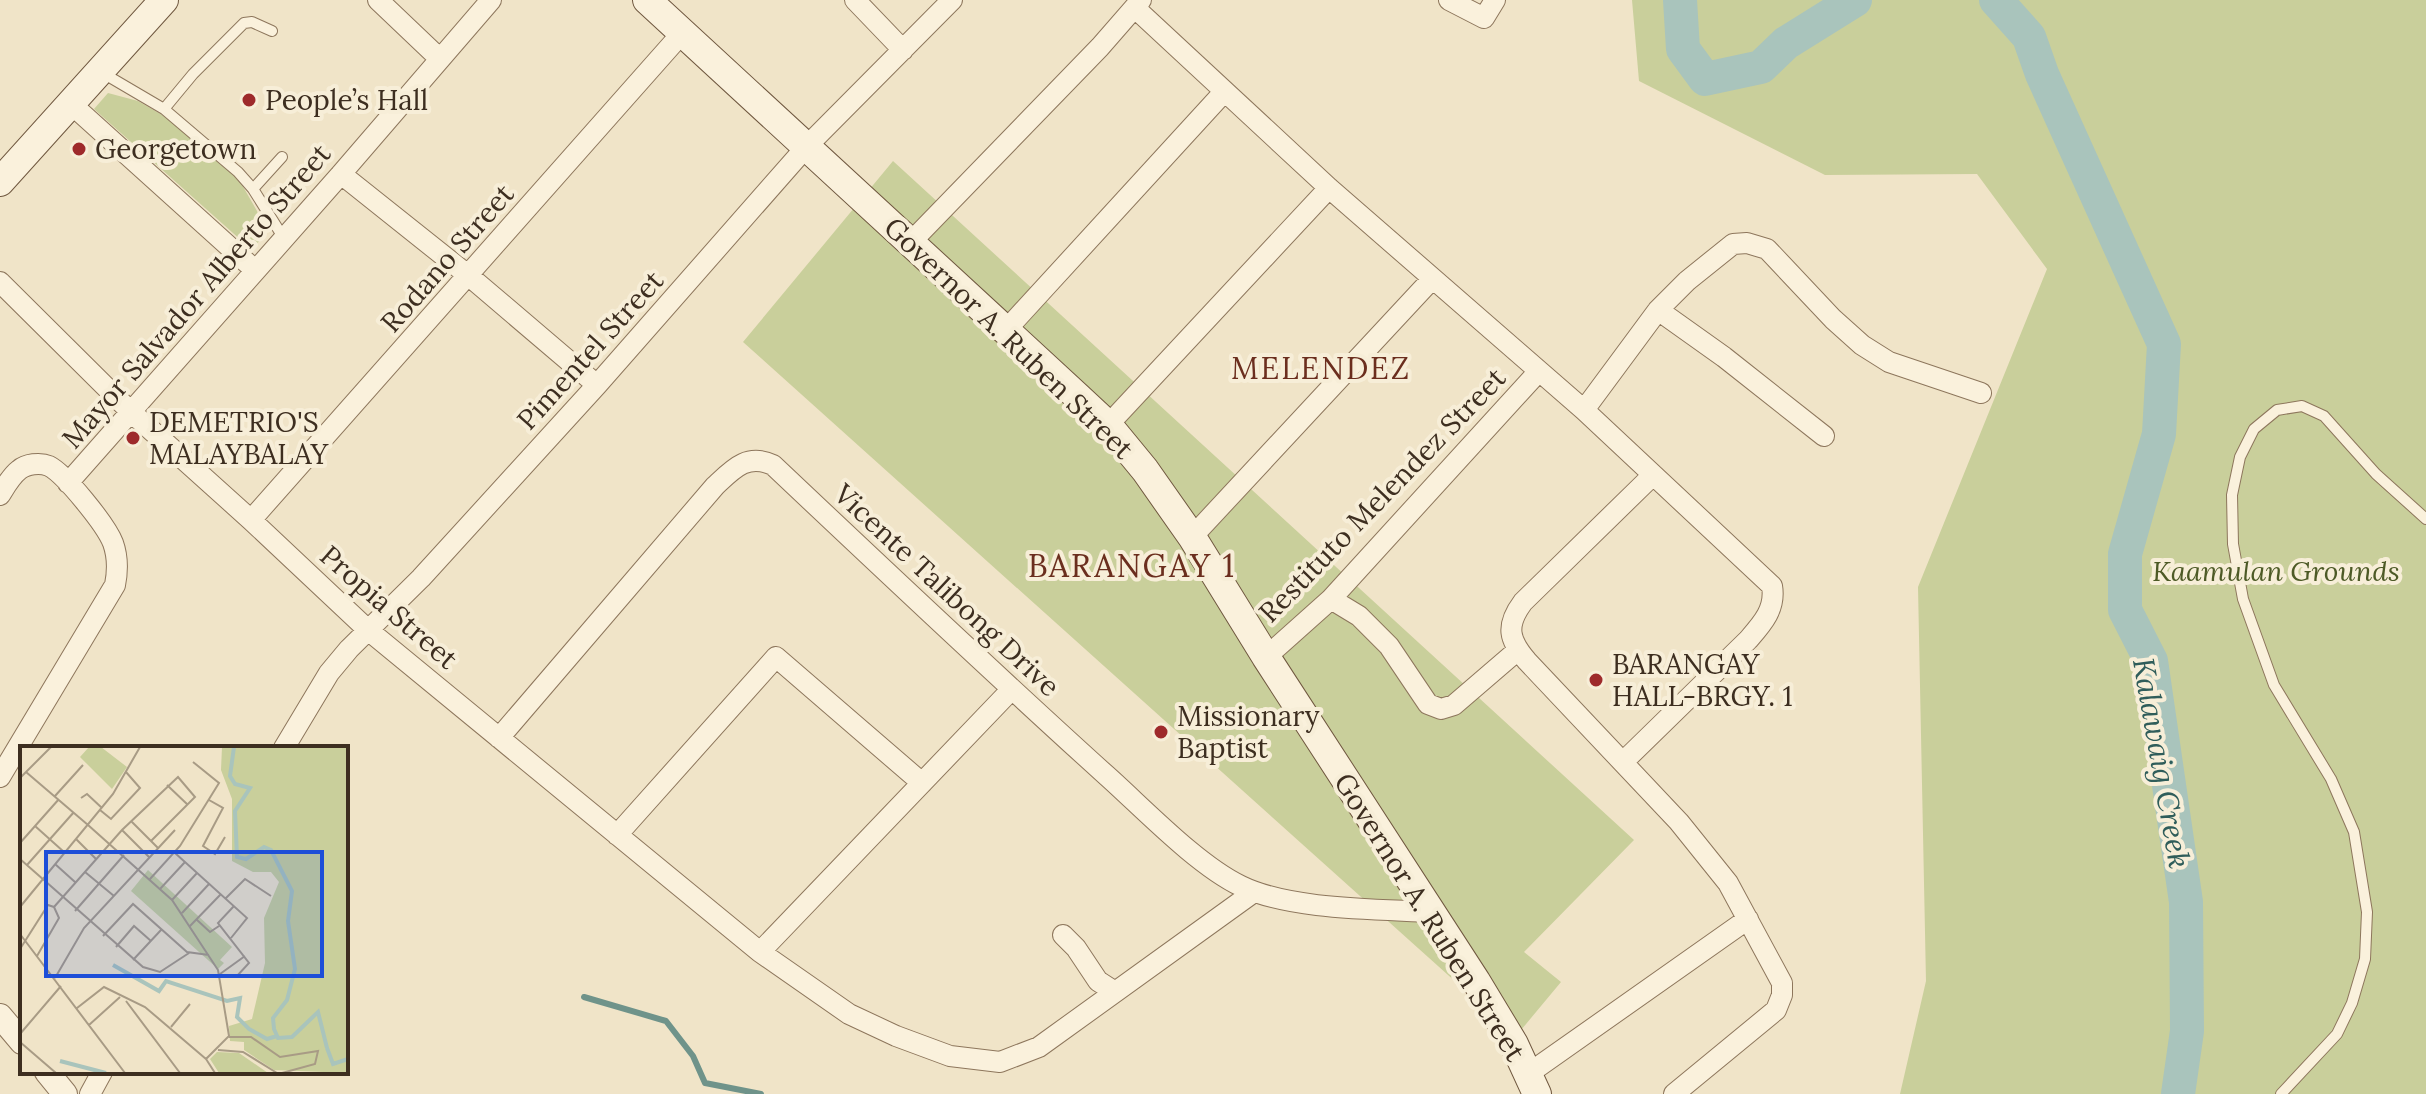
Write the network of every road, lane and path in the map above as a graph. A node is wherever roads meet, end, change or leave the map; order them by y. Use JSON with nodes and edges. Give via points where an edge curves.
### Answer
{"nodes":[{"id":1,"x":378,"y":0,"type":"edge"},
{"id":2,"x":491,"y":0,"type":"edge"},
{"id":3,"x":647,"y":0,"type":"edge"},
{"id":4,"x":855,"y":0,"type":"edge"},
{"id":5,"x":952,"y":0,"type":"edge"},
{"id":6,"x":1449,"y":0,"type":"edge"},
{"id":7,"x":1495,"y":0,"type":"edge"},
{"id":8,"x":160,"y":1,"type":"edge"},
{"id":9,"x":1138,"y":4,"type":"edge"},
{"id":10,"x":272,"y":31,"type":"dead end"},
{"id":11,"x":683,"y":32,"type":"junction"},
{"id":12,"x":903,"y":50,"type":"junction"},
{"id":13,"x":440,"y":59,"type":"junction"},
{"id":14,"x":100,"y":71,"type":"junction"},
{"id":15,"x":1224,"y":92,"type":"junction"},
{"id":16,"x":70,"y":103,"type":"junction"},
{"id":17,"x":164,"y":109,"type":"junction"},
{"id":18,"x":807,"y":146,"type":"junction"},
{"id":19,"x":282,"y":157,"type":"dead end"},
{"id":20,"x":341,"y":174,"type":"junction"},
{"id":21,"x":0,"y":182,"type":"edge"},
{"id":22,"x":1329,"y":188,"type":"junction"},
{"id":23,"x":253,"y":189,"type":"junction"},
{"id":24,"x":283,"y":237,"type":"junction"},
{"id":25,"x":910,"y":243,"type":"junction"},
{"id":26,"x":255,"y":270,"type":"junction"},
{"id":27,"x":469,"y":276,"type":"junction"},
{"id":28,"x":1432,"y":279,"type":"junction"},
{"id":29,"x":0,"y":282,"type":"edge"},
{"id":30,"x":1658,"y":310,"type":"junction"},
{"id":31,"x":1006,"y":330,"type":"junction"},
{"id":32,"x":1539,"y":371,"type":"junction"},
{"id":33,"x":597,"y":385,"type":"junction"},
{"id":34,"x":1981,"y":393,"type":"dead end"},
{"id":35,"x":1584,"y":410,"type":"junction"},
{"id":36,"x":131,"y":412,"type":"junction"},
{"id":37,"x":1108,"y":425,"type":"junction"},
{"id":38,"x":1824,"y":436,"type":"dead end"},
{"id":39,"x":1653,"y":475,"type":"junction"},
{"id":40,"x":68,"y":483,"type":"junction"},
{"id":41,"x":0,"y":495,"type":"edge"},
{"id":42,"x":2426,"y":519,"type":"edge"},
{"id":43,"x":251,"y":520,"type":"junction"},
{"id":44,"x":1192,"y":537,"type":"junction"},
{"id":45,"x":1331,"y":599,"type":"junction"},
{"id":46,"x":368,"y":630,"type":"junction"},
{"id":47,"x":1518,"y":650,"type":"junction"},
{"id":48,"x":1266,"y":657,"type":"junction"},
{"id":49,"x":1011,"y":690,"type":"junction"},
{"id":50,"x":499,"y":738,"type":"junction"},
{"id":51,"x":285,"y":746,"type":"edge"},
{"id":52,"x":1623,"y":762,"type":"junction"},
{"id":53,"x":0,"y":777,"type":"edge"},
{"id":54,"x":922,"y":783,"type":"junction"},
{"id":55,"x":617,"y":835,"type":"junction"},
{"id":56,"x":1254,"y":892,"type":"junction"},
{"id":57,"x":1432,"y":912,"type":"junction"},
{"id":58,"x":1748,"y":919,"type":"junction"},
{"id":59,"x":1063,"y":935,"type":"dead end"},
{"id":60,"x":760,"y":952,"type":"junction"},
{"id":61,"x":1115,"y":992,"type":"junction"},
{"id":62,"x":0,"y":1016,"type":"edge"},
{"id":63,"x":20,"y":1040,"type":"edge"},
{"id":64,"x":49,"y":1074,"type":"edge"},
{"id":65,"x":101,"y":1074,"type":"edge"},
{"id":66,"x":1533,"y":1084,"type":"edge"},
{"id":67,"x":65,"y":1094,"type":"edge"},
{"id":68,"x":90,"y":1094,"type":"edge"},
{"id":69,"x":1674,"y":1094,"type":"edge"},
{"id":70,"x":2281,"y":1094,"type":"edge"}],
"edges":[{"from":1,"to":13,"type":"street"},
{"from":2,"to":13,"type":"street","name":"Mayor Salvador Alberto Street"},
{"from":3,"to":11,"type":"main road","name":"Governor A. Ruben Street"},
{"from":4,"to":12,"type":"street"},
{"from":5,"to":12,"type":"street","name":"Pimentel Street"},
{"from":6,"to":7,"type":"street","via":[[1484,18]]},
{"from":8,"to":14,"type":"main road"},
{"from":9,"to":15,"type":"street"},
{"from":9,"to":25,"type":"street"},
{"from":10,"to":17,"type":"lane","via":[[244,23]]},
{"from":11,"to":18,"type":"main road","name":"Governor A. Ruben Street"},
{"from":11,"to":27,"type":"street","name":"Rodano Street"},
{"from":12,"to":18,"type":"street","name":"Pimentel Street"},
{"from":13,"to":20,"type":"street","name":"Mayor Salvador Alberto Street"},
{"from":14,"to":16,"type":"main road"},
{"from":14,"to":17,"type":"lane"},
{"from":15,"to":22,"type":"street"},
{"from":15,"to":31,"type":"street"},
{"from":16,"to":21,"type":"main road"},
{"from":16,"to":26,"type":"street"},
{"from":17,"to":23,"type":"lane"},
{"from":18,"to":25,"type":"main road","name":"Governor A. Ruben Street"},
{"from":18,"to":33,"type":"street","name":"Pimentel Street"},
{"from":19,"to":23,"type":"lane"},
{"from":20,"to":24,"type":"street","name":"Mayor Salvador Alberto Street"},
{"from":20,"to":27,"type":"street"},
{"from":22,"to":28,"type":"street"},
{"from":22,"to":37,"type":"street"},
{"from":23,"to":24,"type":"lane"},
{"from":24,"to":26,"type":"street","name":"Mayor Salvador Alberto Street"},
{"from":25,"to":31,"type":"main road","name":"Governor A. Ruben Street"},
{"from":26,"to":36,"type":"street","name":"Mayor Salvador Alberto Street"},
{"from":27,"to":33,"type":"street"},
{"from":27,"to":43,"type":"street","name":"Rodano Street"},
{"from":28,"to":32,"type":"street"},
{"from":28,"to":44,"type":"street"},
{"from":29,"to":36,"type":"street","name":"Propia Street"},
{"from":30,"to":34,"type":"street","via":[[1733,244],[1757,244],[1862,345],[1889,362]]},
{"from":30,"to":35,"type":"street"},
{"from":30,"to":38,"type":"street"},
{"from":31,"to":37,"type":"main road","name":"Governor A. Ruben Street"},
{"from":32,"to":35,"type":"street"},
{"from":32,"to":45,"type":"street","name":"Restituto Melendez Street"},
{"from":33,"to":46,"type":"street","name":"Pimentel Street"},
{"from":35,"to":39,"type":"street"},
{"from":36,"to":40,"type":"street","name":"Mayor Salvador Alberto Street"},
{"from":36,"to":43,"type":"street","name":"Propia Street"},
{"from":37,"to":44,"type":"main road","name":"Governor A. Ruben Street"},
{"from":39,"to":47,"type":"street","via":[[1523,602],[1512,617]]},
{"from":39,"to":52,"type":"street","via":[[1772,586],[1773,602],[1748,640]]},
{"from":40,"to":41,"type":"street","via":[[49,466],[37,464],[18,470]]},
{"from":40,"to":53,"type":"street","via":[[112,542],[118,568],[115,585]]},
{"from":42,"to":70,"type":"lane","via":[[2324,416],[2302,406],[2277,410],[2254,429],[2240,457],[2232,495],[2233,544],[2243,599],[2274,685],[2331,779],[2354,832],[2367,912],[2365,959],[2352,1003],[2337,1034]]},
{"from":43,"to":46,"type":"street","name":"Propia Street"},
{"from":44,"to":48,"type":"main road","name":"Governor A. Ruben Street"},
{"from":45,"to":47,"type":"street","via":[[1359,616],[1389,646],[1428,704],[1441,709],[1454,705]]},
{"from":45,"to":48,"type":"street","name":"Restituto Melendez Street"},
{"from":46,"to":50,"type":"street","name":"Propia Street"},
{"from":46,"to":51,"type":"street","name":"Pimentel Street","via":[[329,673]]},
{"from":47,"to":52,"type":"street"},
{"from":48,"to":57,"type":"main road","name":"Governor A. Ruben Street"},
{"from":49,"to":50,"type":"street","name":"Vicente Talibong Drive","via":[[773,465],[755,460],[735,467],[715,486]]},
{"from":49,"to":54,"type":"street"},
{"from":49,"to":56,"type":"street","name":"Vicente Talibong Drive","via":[[1197,856]]},
{"from":50,"to":55,"type":"street","name":"Propia Street"},
{"from":52,"to":58,"type":"street","via":[[1728,883]]},
{"from":54,"to":55,"type":"street","via":[[776,657]]},
{"from":54,"to":60,"type":"street"},
{"from":55,"to":60,"type":"street","name":"Propia Street"},
{"from":56,"to":57,"type":"street","name":"Vicente Talibong Drive","via":[[1326,905]]},
{"from":56,"to":61,"type":"street","name":"Propia Street"},
{"from":57,"to":66,"type":"main road","name":"Governor A. Ruben Street"},
{"from":58,"to":66,"type":"street"},
{"from":58,"to":69,"type":"street","via":[[1782,983],[1776,1010]]},
{"from":59,"to":61,"type":"street","via":[[1098,981]]},
{"from":60,"to":61,"type":"street","name":"Propia Street","via":[[849,1014],[896,1036],[950,1056],[1000,1062],[1039,1047]]},
{"from":62,"to":63,"type":"street"},
{"from":64,"to":67,"type":"street"},
{"from":65,"to":68,"type":"street"}]}
